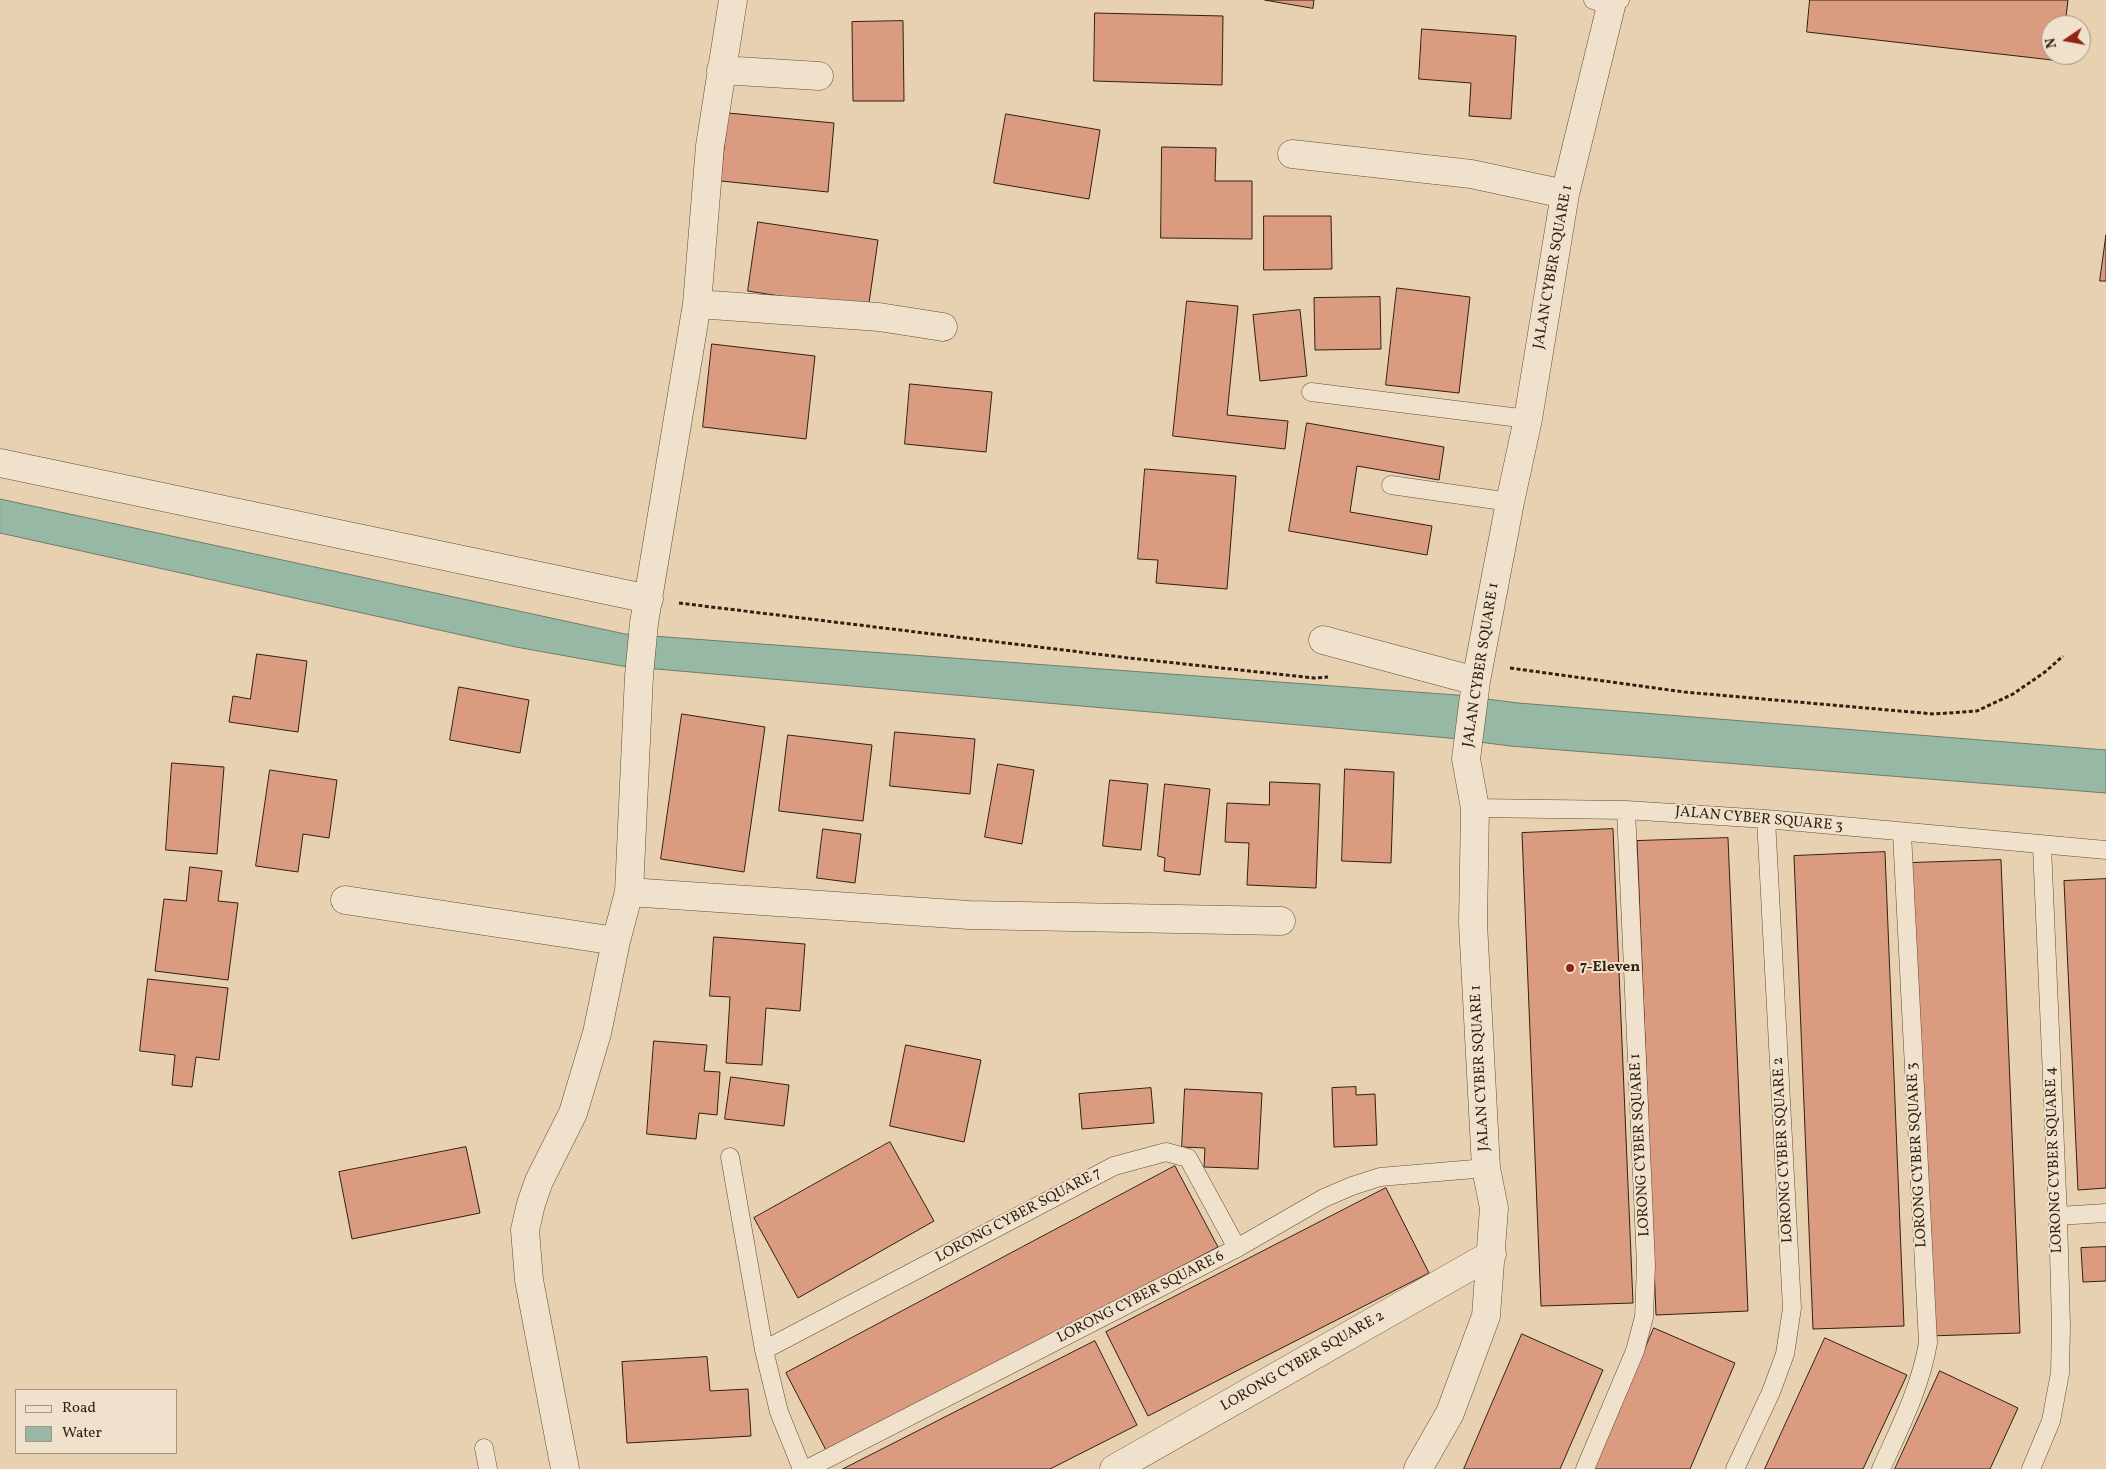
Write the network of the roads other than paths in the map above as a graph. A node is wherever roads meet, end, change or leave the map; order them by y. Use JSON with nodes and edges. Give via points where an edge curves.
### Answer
{"nodes":[{"id":1,"x":733,"y":0,"type":"edge"},
{"id":2,"x":1608,"y":2,"type":"edge"},
{"id":3,"x":721,"y":70,"type":"junction"},
{"id":4,"x":819,"y":76,"type":"dead end"},
{"id":5,"x":1292,"y":154,"type":"dead end"},
{"id":6,"x":1566,"y":194,"type":"junction"},
{"id":7,"x":697,"y":304,"type":"junction"},
{"id":8,"x":943,"y":328,"type":"dead end"},
{"id":9,"x":1311,"y":392,"type":"dead end"},
{"id":10,"x":1528,"y":419,"type":"junction"},
{"id":11,"x":0,"y":463,"type":"edge"},
{"id":12,"x":1392,"y":485,"type":"dead end"},
{"id":13,"x":1510,"y":502,"type":"junction"},
{"id":14,"x":646,"y":611,"type":"junction"},
{"id":15,"x":1323,"y":640,"type":"dead end"},
{"id":16,"x":1477,"y":682,"type":"junction"},
{"id":17,"x":1476,"y":808,"type":"junction"},
{"id":18,"x":1626,"y":810,"type":"junction"},
{"id":19,"x":1766,"y":819,"type":"junction"},
{"id":20,"x":1902,"y":833,"type":"junction"},
{"id":21,"x":2042,"y":846,"type":"junction"},
{"id":22,"x":2106,"y":850,"type":"edge"},
{"id":23,"x":629,"y":892,"type":"junction"},
{"id":24,"x":345,"y":900,"type":"dead end"},
{"id":25,"x":1282,"y":921,"type":"dead end"},
{"id":26,"x":616,"y":941,"type":"junction"},
{"id":27,"x":730,"y":1157,"type":"dead end"},
{"id":28,"x":1486,"y":1168,"type":"junction"},
{"id":29,"x":2106,"y":1213,"type":"edge"},
{"id":30,"x":2058,"y":1216,"type":"junction"},
{"id":31,"x":1237,"y":1248,"type":"junction"},
{"id":32,"x":1492,"y":1254,"type":"junction"},
{"id":33,"x":764,"y":1350,"type":"junction"},
{"id":34,"x":484,"y":1448,"type":"dead end"},
{"id":35,"x":488,"y":1469,"type":"edge"},
{"id":36,"x":566,"y":1469,"type":"edge"},
{"id":37,"x":802,"y":1469,"type":"edge"},
{"id":38,"x":807,"y":1469,"type":"edge"},
{"id":39,"x":1114,"y":1469,"type":"edge"},
{"id":40,"x":1418,"y":1469,"type":"edge"},
{"id":41,"x":1585,"y":1469,"type":"edge"},
{"id":42,"x":1735,"y":1469,"type":"edge"},
{"id":43,"x":1882,"y":1469,"type":"edge"},
{"id":44,"x":2031,"y":1469,"type":"edge"}],
"edges":[{"from":1,"to":3,"type":"street"},
{"from":2,"to":6,"type":"street","name":"JALAN CYBER SQUARE 1"},
{"from":3,"to":4,"type":"street"},
{"from":3,"to":7,"type":"street","via":[[710,146]]},
{"from":5,"to":6,"type":"street","via":[[1471,174]]},
{"from":6,"to":10,"type":"street","name":"JALAN CYBER SQUARE 1"},
{"from":7,"to":8,"type":"street","via":[[879,317]]},
{"from":7,"to":14,"type":"street"},
{"from":9,"to":10,"type":"lane"},
{"from":10,"to":13,"type":"street","name":"JALAN CYBER SQUARE 1"},
{"from":11,"to":14,"type":"street"},
{"from":12,"to":13,"type":"lane"},
{"from":13,"to":16,"type":"street","name":"JALAN CYBER SQUARE 1"},
{"from":14,"to":23,"type":"street","via":[[639,676]]},
{"from":15,"to":16,"type":"street"},
{"from":16,"to":17,"type":"street","name":"JALAN CYBER SQUARE 1","via":[[1466,759]]},
{"from":17,"to":18,"type":"lane","name":"JALAN CYBER SQUARE 3"},
{"from":17,"to":28,"type":"street","name":"JALAN CYBER SQUARE 1","via":[[1473,922]]},
{"from":18,"to":19,"type":"lane","name":"JALAN CYBER SQUARE 3"},
{"from":18,"to":41,"type":"lane","name":"LORONG CYBER SQUARE 1","via":[[1646,1265],[1644,1317],[1635,1352]]},
{"from":19,"to":20,"type":"lane","name":"JALAN CYBER SQUARE 3"},
{"from":19,"to":42,"type":"lane","name":"LORONG CYBER SQUARE 2","via":[[1792,1308],[1785,1354]]},
{"from":20,"to":21,"type":"lane","name":"JALAN CYBER SQUARE 3"},
{"from":20,"to":43,"type":"lane","name":"LORONG CYBER SQUARE 3","via":[[1928,1343],[1913,1398]]},
{"from":21,"to":22,"type":"lane","name":"JALAN CYBER SQUARE 3"},
{"from":21,"to":30,"type":"lane","name":"LORONG CYBER SQUARE 4"},
{"from":23,"to":25,"type":"street","via":[[969,915]]},
{"from":23,"to":26,"type":"street"},
{"from":24,"to":26,"type":"street"},
{"from":26,"to":36,"type":"street","via":[[597,1034],[573,1113],[540,1182],[525,1230],[529,1280]]},
{"from":27,"to":33,"type":"lane"},
{"from":28,"to":31,"type":"lane","name":"LORONG CYBER SQUARE 6","via":[[1380,1177],[1324,1198]]},
{"from":28,"to":32,"type":"street","name":"JALAN CYBER SQUARE 1","via":[[1494,1208]]},
{"from":29,"to":30,"type":"lane"},
{"from":30,"to":44,"type":"lane","name":"LORONG CYBER SQUARE 4","via":[[2060,1373],[2051,1421]]},
{"from":31,"to":33,"type":"lane","name":"LORONG CYBER SQUARE 7","via":[[1188,1158],[1166,1152],[1114,1166]]},
{"from":31,"to":38,"type":"lane","name":"LORONG CYBER SQUARE 6"},
{"from":32,"to":39,"type":"street","name":"LORONG CYBER SQUARE 2"},
{"from":32,"to":40,"type":"street","name":"JALAN CYBER SQUARE 1","via":[[1483,1325],[1450,1413]]},
{"from":33,"to":37,"type":"lane","via":[[779,1412]]},
{"from":34,"to":35,"type":"lane"}]}
